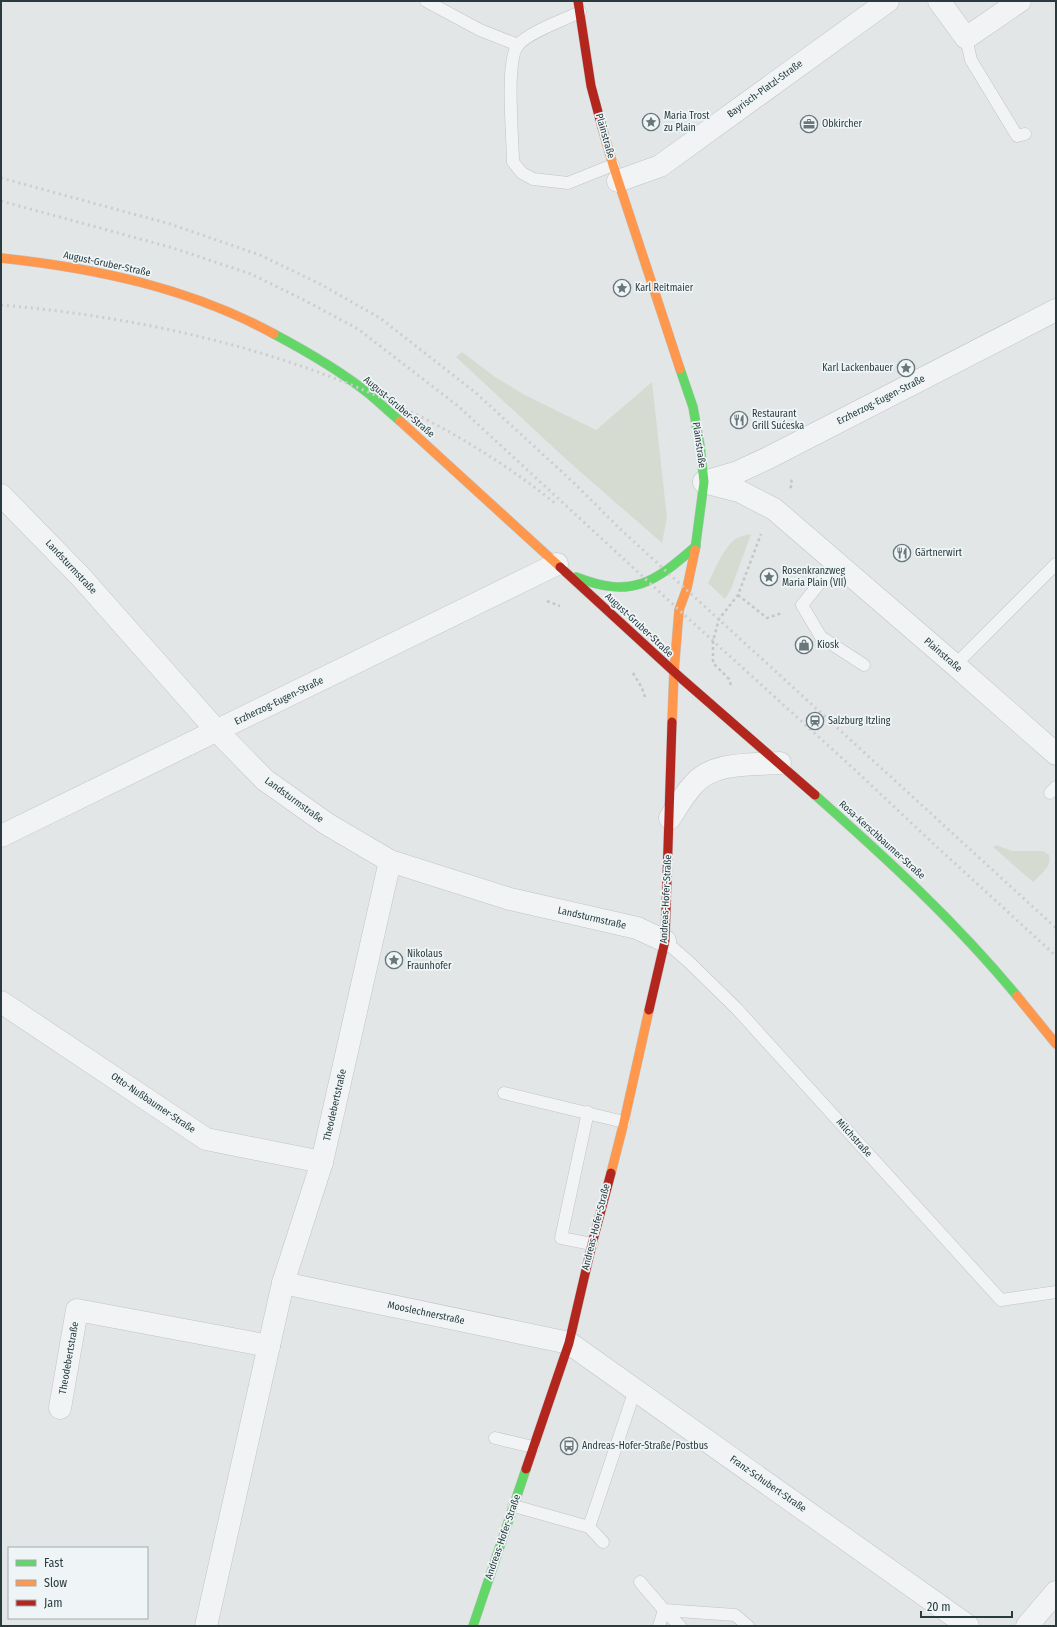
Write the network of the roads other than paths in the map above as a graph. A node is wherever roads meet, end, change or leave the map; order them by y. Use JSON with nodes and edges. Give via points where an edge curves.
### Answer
{"nodes":[{"id":1,"x":426,"y":1,"type":"edge"},
{"id":2,"x":888,"y":1,"type":"edge"},
{"id":3,"x":939,"y":1,"type":"edge"},
{"id":4,"x":1020,"y":1,"type":"edge"},
{"id":5,"x":579,"y":6,"type":"edge"},
{"id":6,"x":966,"y":38,"type":"junction"},
{"id":7,"x":518,"y":44,"type":"junction"},
{"id":8,"x":1025,"y":134,"type":"dead end"},
{"id":9,"x":615,"y":173,"type":"junction"},
{"id":10,"x":1,"y":258,"type":"edge"},
{"id":11,"x":1056,"y":310,"type":"edge"},
{"id":12,"x":704,"y":482,"type":"junction"},
{"id":13,"x":1,"y":495,"type":"edge"},
{"id":14,"x":696,"y":546,"type":"junction"},
{"id":15,"x":836,"y":563,"type":"junction"},
{"id":16,"x":1056,"y":564,"type":"edge"},
{"id":17,"x":561,"y":568,"type":"junction"},
{"id":18,"x":864,"y":665,"type":"dead end"},
{"id":19,"x":955,"y":665,"type":"junction"},
{"id":20,"x":674,"y":672,"type":"junction"},
{"id":21,"x":217,"y":731,"type":"junction"},
{"id":22,"x":1056,"y":754,"type":"edge"},
{"id":23,"x":780,"y":763,"type":"junction"},
{"id":24,"x":670,"y":818,"type":"junction"},
{"id":25,"x":1,"y":836,"type":"edge"},
{"id":26,"x":390,"y":861,"type":"junction"},
{"id":27,"x":664,"y":941,"type":"junction"},
{"id":28,"x":1,"y":1002,"type":"edge"},
{"id":29,"x":1056,"y":1044,"type":"edge"},
{"id":30,"x":504,"y":1093,"type":"dead end"},
{"id":31,"x":588,"y":1112,"type":"junction"},
{"id":32,"x":624,"y":1122,"type":"junction"},
{"id":33,"x":322,"y":1162,"type":"junction"},
{"id":34,"x":592,"y":1244,"type":"junction"},
{"id":35,"x":283,"y":1283,"type":"junction"},
{"id":36,"x":1056,"y":1292,"type":"edge"},
{"id":37,"x":569,"y":1343,"type":"junction"},
{"id":38,"x":269,"y":1346,"type":"junction"},
{"id":39,"x":635,"y":1390,"type":"junction"},
{"id":40,"x":60,"y":1408,"type":"dead end"},
{"id":41,"x":495,"y":1438,"type":"dead end"},
{"id":42,"x":533,"y":1447,"type":"junction"},
{"id":43,"x":514,"y":1506,"type":"junction"},
{"id":44,"x":589,"y":1527,"type":"junction"},
{"id":45,"x":603,"y":1542,"type":"dead end"},
{"id":46,"x":640,"y":1582,"type":"dead end"},
{"id":47,"x":1054,"y":1600,"type":"edge"},
{"id":48,"x":664,"y":1610,"type":"junction"},
{"id":49,"x":206,"y":1626,"type":"edge"},
{"id":50,"x":473,"y":1626,"type":"edge"},
{"id":51,"x":659,"y":1626,"type":"edge"},
{"id":52,"x":680,"y":1626,"type":"edge"},
{"id":53,"x":748,"y":1626,"type":"edge"},
{"id":54,"x":968,"y":1626,"type":"edge"},
{"id":55,"x":1027,"y":1626,"type":"edge"}],
"edges":[{"from":1,"to":7,"type":"lane","via":[[480,30]]},
{"from":2,"to":9,"type":"street","name":"Bayrisch-Platzl-Straße","via":[[660,166]]},
{"from":3,"to":6,"type":"street"},
{"from":4,"to":6,"type":"street"},
{"from":5,"to":7,"type":"lane"},
{"from":5,"to":9,"type":"street","name":"Plainstraße","via":[[591,86]]},
{"from":6,"to":8,"type":"lane","via":[[971,60],[1017,136]]},
{"from":7,"to":9,"type":"lane","via":[[512,54],[510,70],[513,162],[522,173],[533,179],[568,183]]},
{"from":9,"to":12,"type":"street","name":"Plainstraße","via":[[693,407]]},
{"from":10,"to":17,"type":"street","name":"August-Gruber-Straße","via":[[88,270],[192,297],[242,318],[302,349],[365,391]]},
{"from":11,"to":12,"type":"street","name":"Erzherzog-Eugen-Straße","via":[[770,457],[738,472]]},
{"from":12,"to":14,"type":"street","name":"Andreas-Hofer-Straße"},
{"from":12,"to":15,"type":"street","name":"Plainstraße","via":[[739,492],[774,509]]},
{"from":13,"to":21,"type":"street","name":"Landsturmstraße","via":[[81,577]]},
{"from":14,"to":17,"type":"street","via":[[649,582],[634,587],[609,588],[587,582]]},
{"from":14,"to":20,"type":"street","name":"Andreas-Hofer-Straße","via":[[687,588],[679,610]]},
{"from":15,"to":18,"type":"lane","via":[[802,605],[821,637]]},
{"from":15,"to":19,"type":"street","name":"Plainstraße"},
{"from":16,"to":19,"type":"lane"},
{"from":17,"to":20,"type":"street","name":"August-Gruber-Straße"},
{"from":17,"to":21,"type":"street","name":"Erzherzog-Eugen-Straße"},
{"from":19,"to":22,"type":"street","name":"Plainstraße"},
{"from":20,"to":23,"type":"street","name":"Rosa-Kerschbaumer-Straße"},
{"from":20,"to":24,"type":"street","name":"Andreas-Hofer-Straße"},
{"from":21,"to":25,"type":"street","name":"Erzherzog-Eugen-Straße"},
{"from":21,"to":26,"type":"street","name":"Landsturmstraße","via":[[265,780],[327,824]]},
{"from":23,"to":24,"type":"street","via":[[720,768],[703,776],[693,784]]},
{"from":23,"to":29,"type":"street","name":"Rosa-Kerschbaumer-Straße","via":[[919,889],[976,949]]},
{"from":24,"to":27,"type":"street","name":"Andreas-Hofer-Straße"},
{"from":26,"to":27,"type":"street","name":"Landsturmstraße","via":[[510,899],[637,928]]},
{"from":26,"to":33,"type":"street","name":"Theodebertstraße"},
{"from":27,"to":32,"type":"street","name":"Andreas-Hofer-Straße"},
{"from":27,"to":36,"type":"lane","name":"Milchstraße","via":[[737,1009],[1001,1300]]},
{"from":28,"to":33,"type":"street","name":"Otto-Nußbaumer-Straße","via":[[206,1138]]},
{"from":30,"to":31,"type":"lane"},
{"from":31,"to":32,"type":"lane"},
{"from":31,"to":34,"type":"lane","via":[[561,1238]]},
{"from":32,"to":34,"type":"street","name":"Andreas-Hofer-Straße"},
{"from":33,"to":35,"type":"street","name":"Theodebertstraße"},
{"from":34,"to":37,"type":"street","name":"Andreas-Hofer-Straße"},
{"from":35,"to":37,"type":"street","name":"Mooslechnerstraße"},
{"from":35,"to":38,"type":"street","name":"Theodebertstraße"},
{"from":37,"to":39,"type":"street","name":"Franz-Schubert-Straße"},
{"from":37,"to":42,"type":"street","name":"Andreas-Hofer-Straße"},
{"from":38,"to":40,"type":"street","name":"Theodebertstraße","via":[[78,1310]]},
{"from":38,"to":49,"type":"street","name":"Theodebertstraße"},
{"from":39,"to":44,"type":"lane"},
{"from":39,"to":54,"type":"street","name":"Franz-Schubert-Straße"},
{"from":41,"to":42,"type":"lane"},
{"from":42,"to":43,"type":"street","name":"Andreas-Hofer-Straße"},
{"from":43,"to":44,"type":"lane"},
{"from":43,"to":50,"type":"street","name":"Andreas-Hofer-Straße"},
{"from":44,"to":45,"type":"lane"},
{"from":46,"to":48,"type":"lane"},
{"from":47,"to":55,"type":"street"},
{"from":48,"to":51,"type":"lane"},
{"from":48,"to":52,"type":"lane"},
{"from":48,"to":53,"type":"lane","via":[[735,1615]]}]}
